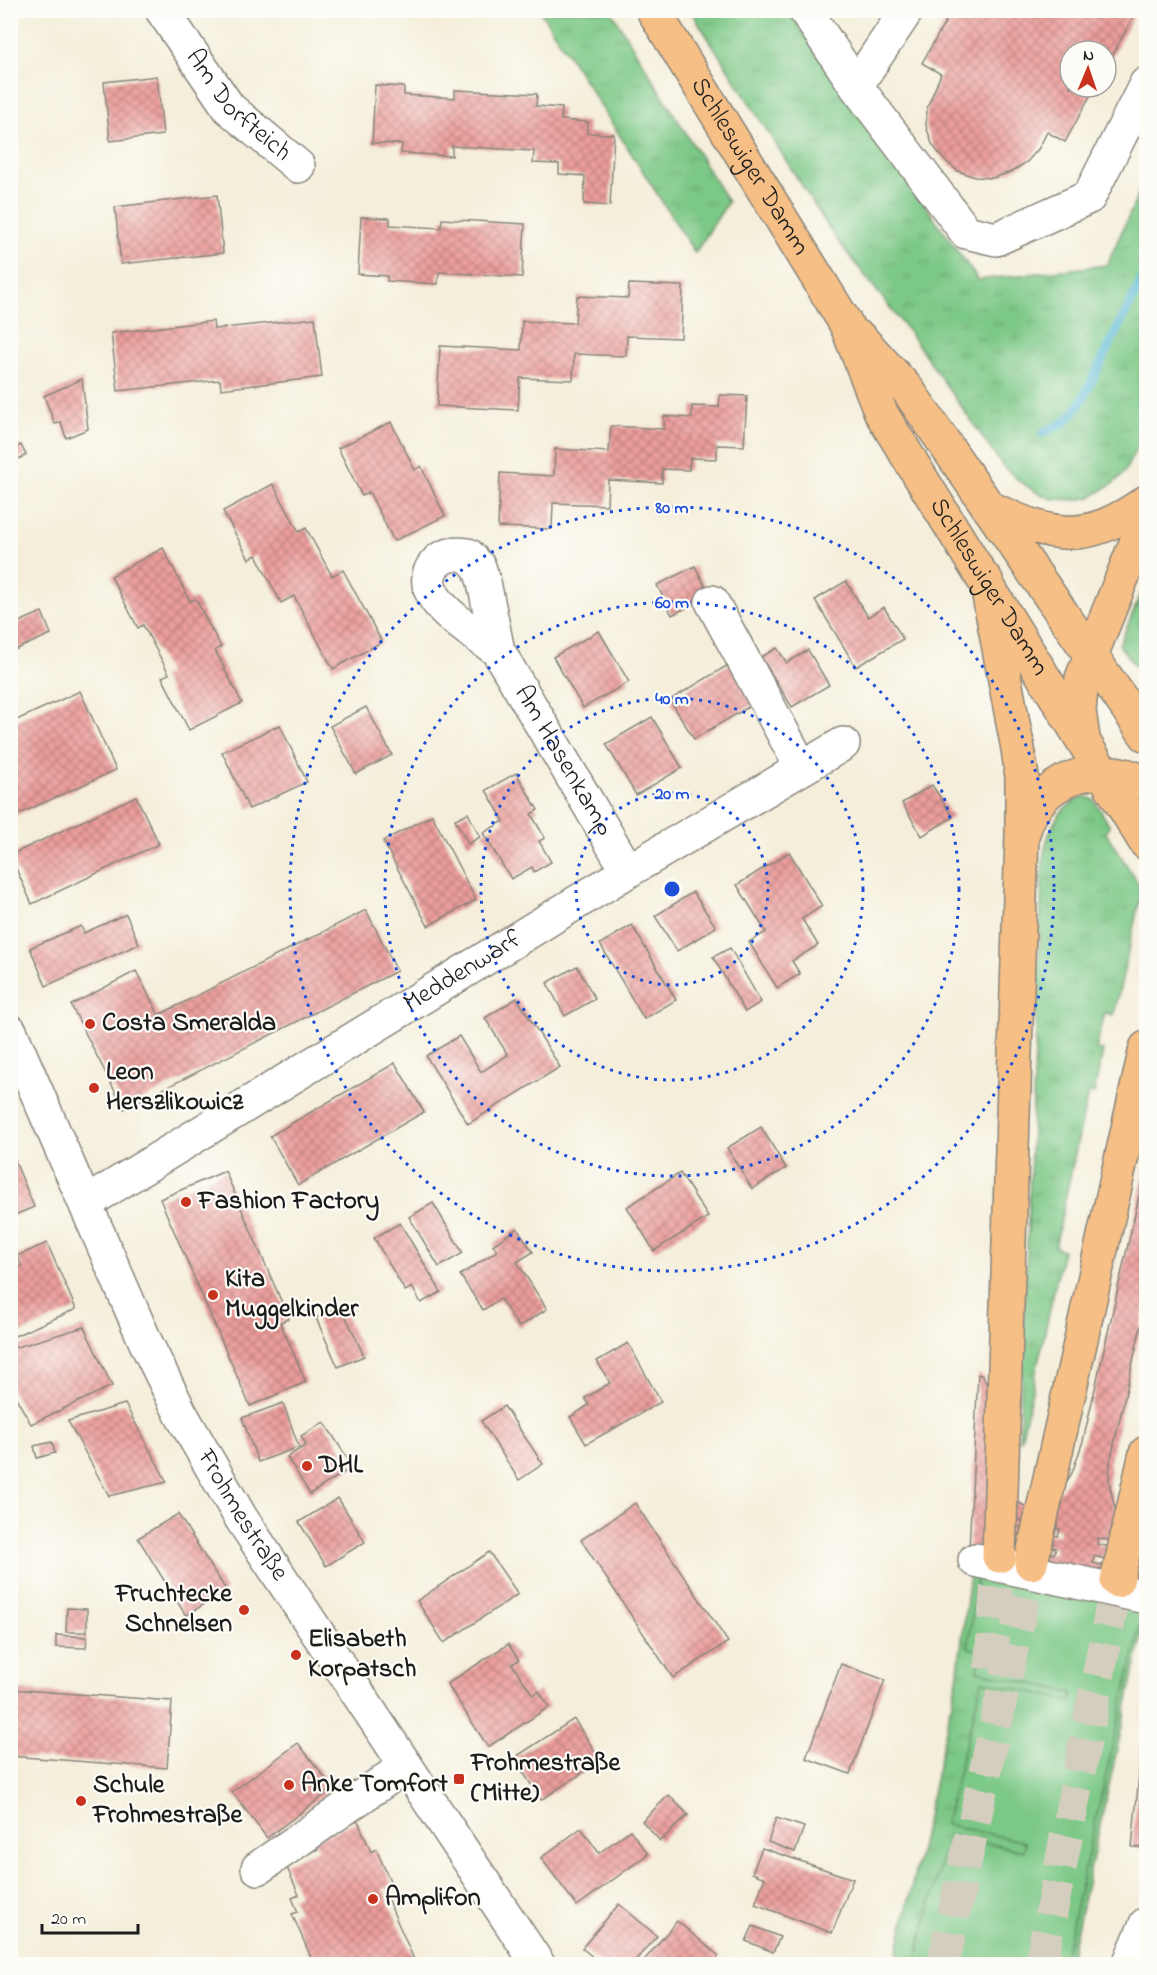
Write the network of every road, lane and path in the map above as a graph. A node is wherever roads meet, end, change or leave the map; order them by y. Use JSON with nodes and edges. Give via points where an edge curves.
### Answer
{"nodes":[{"id":1,"x":162,"y":10,"type":"edge"},
{"id":2,"x":653,"y":10,"type":"edge"},
{"id":3,"x":805,"y":10,"type":"edge"},
{"id":4,"x":907,"y":10,"type":"edge"},
{"id":5,"x":1146,"y":84,"type":"edge"},
{"id":6,"x":856,"y":86,"type":"junction"},
{"id":7,"x":298,"y":166,"type":"dead end"},
{"id":8,"x":846,"y":324,"type":"junction"},
{"id":9,"x":1146,"y":502,"type":"edge"},
{"id":10,"x":988,"y":507,"type":"junction"},
{"id":11,"x":1146,"y":518,"type":"edge"},
{"id":12,"x":986,"y":580,"type":"junction"},
{"id":13,"x":712,"y":602,"type":"dead end"},
{"id":14,"x":498,"y":651,"type":"dead end"},
{"id":15,"x":1089,"y":655,"type":"junction"},
{"id":16,"x":1146,"y":735,"type":"edge"},
{"id":17,"x":1083,"y":738,"type":"junction"},
{"id":18,"x":843,"y":744,"type":"dead end"},
{"id":19,"x":802,"y":768,"type":"junction"},
{"id":20,"x":1103,"y":772,"type":"junction"},
{"id":21,"x":1143,"y":782,"type":"edge"},
{"id":22,"x":1138,"y":831,"type":"edge"},
{"id":23,"x":1022,"y":834,"type":"junction"},
{"id":24,"x":628,"y":871,"type":"junction"},
{"id":25,"x":10,"y":1031,"type":"edge"},
{"id":26,"x":1146,"y":1048,"type":"edge"},
{"id":27,"x":86,"y":1203,"type":"junction"},
{"id":28,"x":1146,"y":1453,"type":"edge"},
{"id":29,"x":987,"y":1558,"type":"joint"},
{"id":30,"x":1031,"y":1563,"type":"tunnel mouth"},
{"id":31,"x":1117,"y":1581,"type":"tunnel mouth"},
{"id":32,"x":1146,"y":1597,"type":"edge"},
{"id":33,"x":406,"y":1766,"type":"junction"},
{"id":34,"x":258,"y":1868,"type":"dead end"},
{"id":35,"x":1146,"y":1924,"type":"edge"},
{"id":36,"x":538,"y":1965,"type":"edge"},
{"id":37,"x":1130,"y":1965,"type":"edge"}],
"edges":[{"from":1,"to":7,"type":"street","name":"Am Dorfteich","via":[[229,108]]},
{"from":2,"to":8,"type":"main road","name":"Schleswiger Damm"},
{"from":3,"to":6,"type":"street"},
{"from":4,"to":6,"type":"street"},
{"from":5,"to":6,"type":"street","via":[[1089,197],[996,239],[966,231]]},
{"from":8,"to":10,"type":"main road","name":"Schleswiger Damm","via":[[907,389]]},
{"from":8,"to":12,"type":"main road","name":"Schleswiger Damm","via":[[881,413]]},
{"from":9,"to":10,"type":"main road","via":[[1112,524],[1074,533],[1050,532],[1020,523]]},
{"from":10,"to":15,"type":"main road","name":"Schleswiger Damm"},
{"from":11,"to":15,"type":"main road"},
{"from":12,"to":17,"type":"main road","name":"Schleswiger Damm"},
{"from":12,"to":23,"type":"main road","via":[[1022,777]]},
{"from":13,"to":19,"type":"street"},
{"from":14,"to":24,"type":"street","name":"Am Hasenkamp"},
{"from":15,"to":16,"type":"main road","name":"Schleswiger Damm"},
{"from":15,"to":17,"type":"main road","via":[[1079,694]]},
{"from":17,"to":20,"type":"main road","name":"Schleswiger Damm"},
{"from":18,"to":19,"type":"street","name":"Meddenwarf"},
{"from":19,"to":24,"type":"street","name":"Meddenwarf"},
{"from":20,"to":21,"type":"main road","via":[[1124,774]]},
{"from":20,"to":22,"type":"main road","name":"Schleswiger Damm"},
{"from":20,"to":23,"type":"main road","via":[[1082,774],[1050,790],[1033,808]]},
{"from":23,"to":29,"type":"main road"},
{"from":24,"to":27,"type":"street","name":"Meddenwarf"},
{"from":25,"to":27,"type":"street","name":"Frohmestraße"},
{"from":26,"to":30,"type":"main road"},
{"from":27,"to":33,"type":"street","name":"Frohmestraße","via":[[181,1414],[241,1518]]},
{"from":28,"to":31,"type":"main road"},
{"from":29,"to":32,"type":"street"},
{"from":33,"to":34,"type":"street"},
{"from":33,"to":36,"type":"street","name":"Frohmestraße"},
{"from":35,"to":37,"type":"street"}]}
